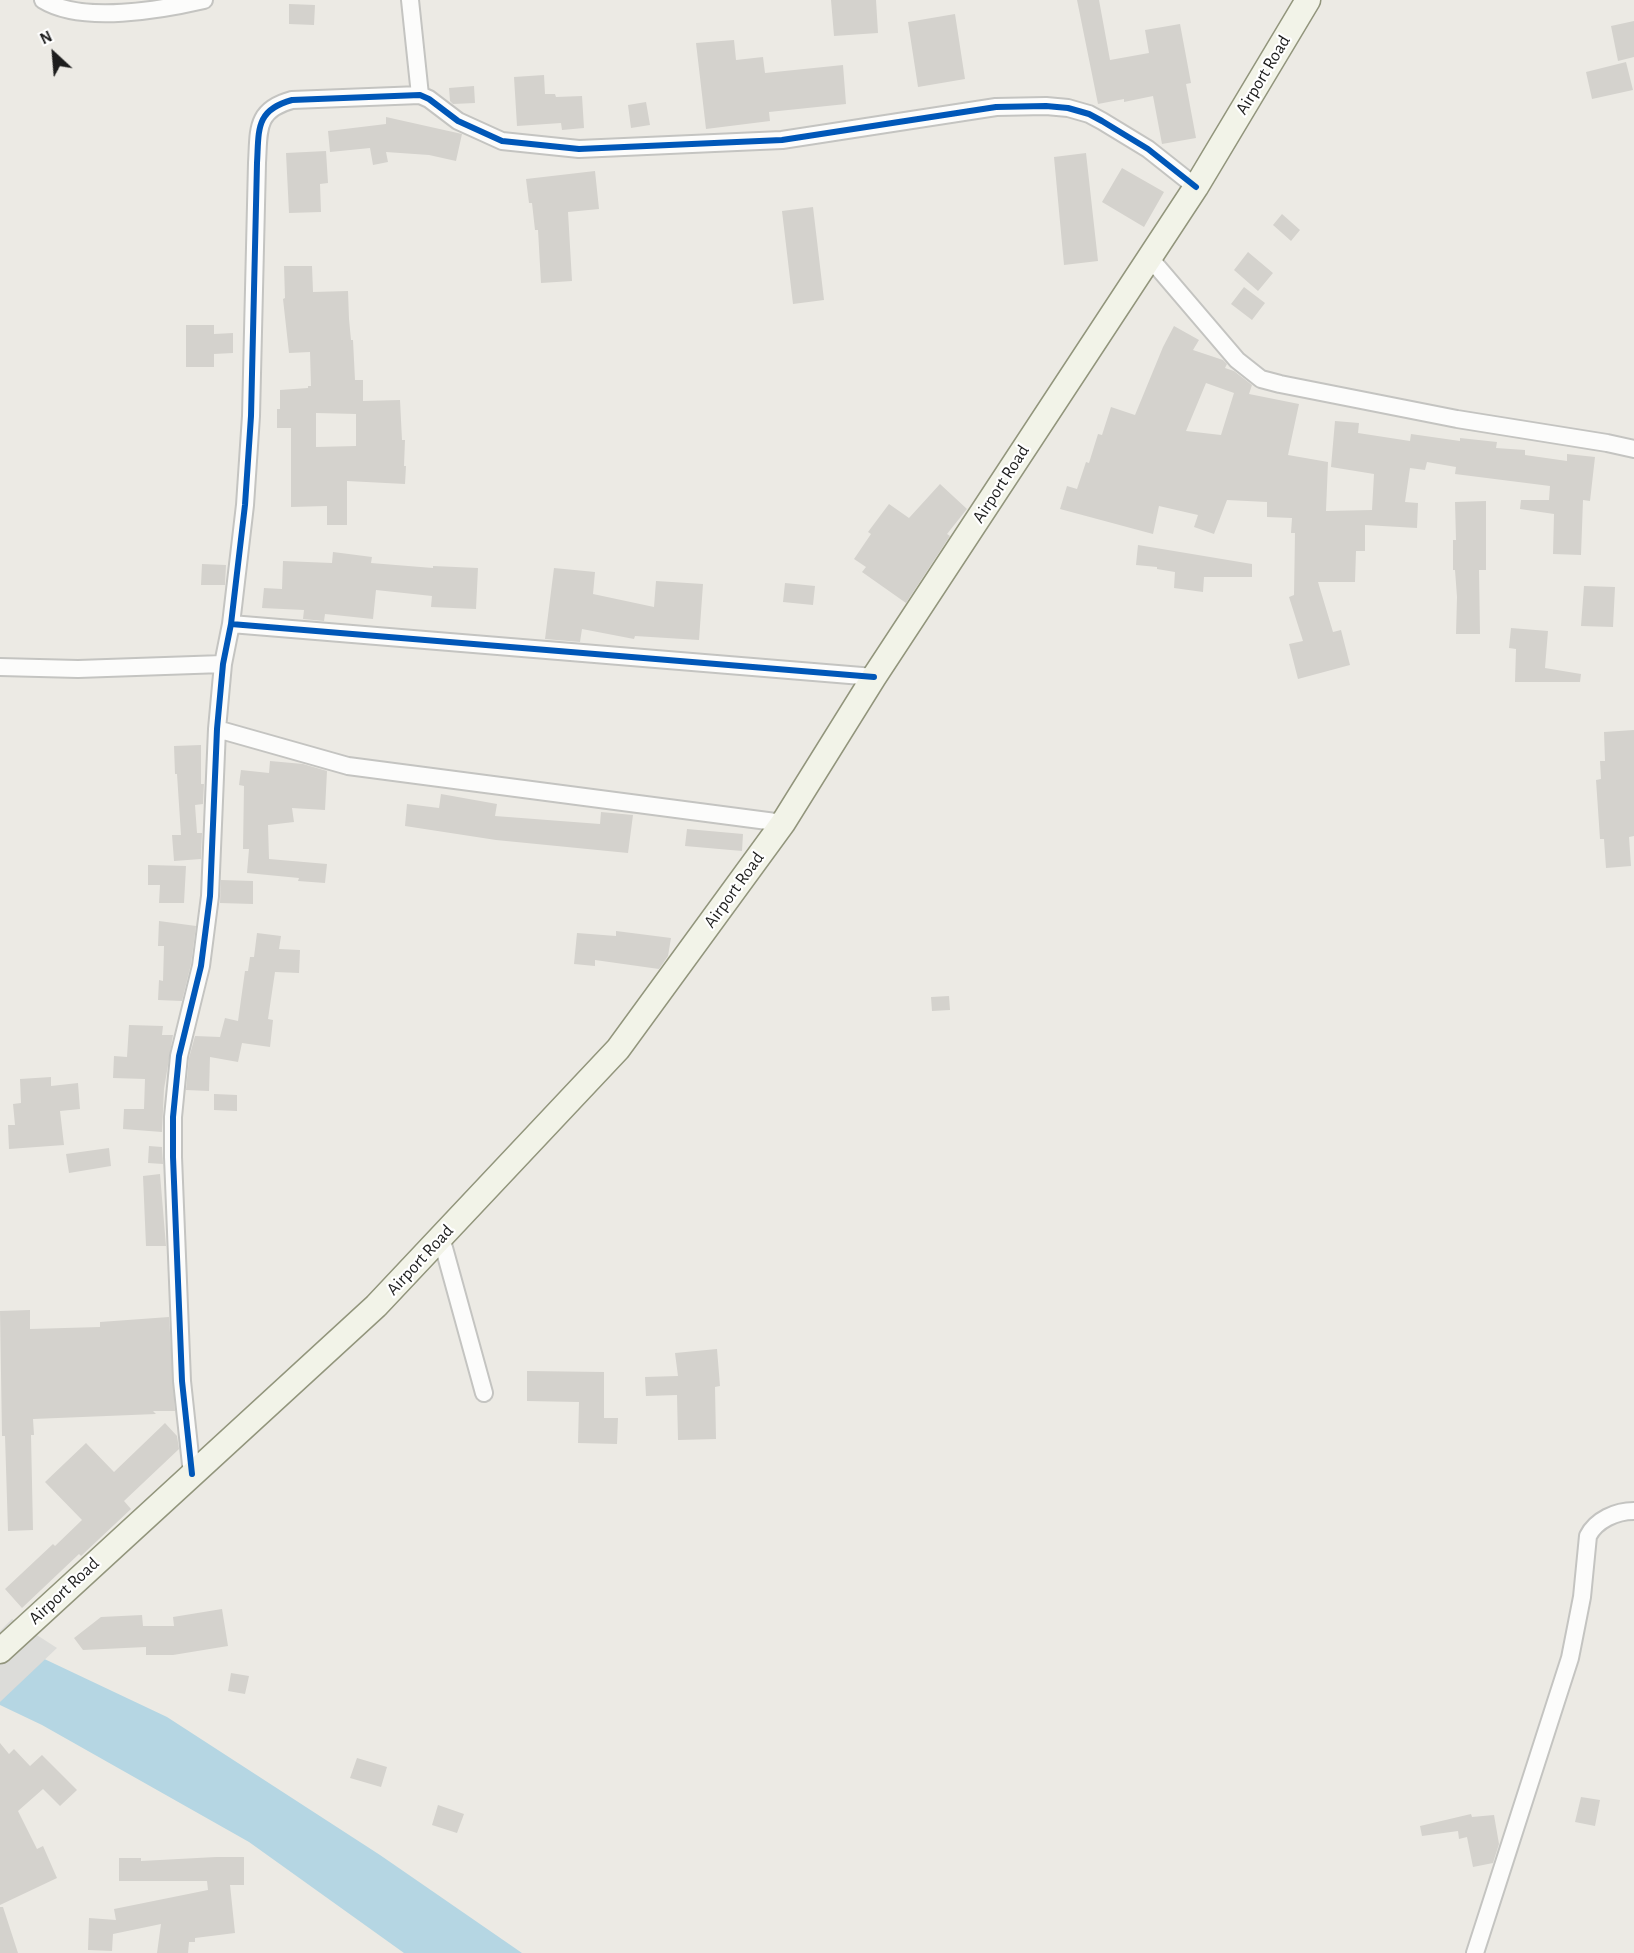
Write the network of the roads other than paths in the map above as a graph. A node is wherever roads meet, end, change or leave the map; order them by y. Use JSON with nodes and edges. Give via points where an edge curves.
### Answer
{"nodes":[{"id":1,"x":43,"y":0,"type":"edge"},
{"id":2,"x":204,"y":0,"type":"edge"},
{"id":3,"x":1308,"y":0,"type":"edge"},
{"id":4,"x":411,"y":8,"type":"edge"},
{"id":5,"x":420,"y":95,"type":"junction"},
{"id":6,"x":1196,"y":187,"type":"junction"},
{"id":7,"x":1149,"y":257,"type":"junction"},
{"id":8,"x":1634,"y":449,"type":"edge"},
{"id":9,"x":231,"y":624,"type":"junction"},
{"id":10,"x":223,"y":664,"type":"junction"},
{"id":11,"x":0,"y":667,"type":"edge"},
{"id":12,"x":874,"y":677,"type":"junction"},
{"id":13,"x":217,"y":729,"type":"junction"},
{"id":14,"x":783,"y":823,"type":"junction"},
{"id":15,"x":441,"y":1237,"type":"junction"},
{"id":16,"x":484,"y":1393,"type":"dead end"},
{"id":17,"x":192,"y":1474,"type":"junction"},
{"id":18,"x":1634,"y":1511,"type":"edge"},
{"id":19,"x":0,"y":1651,"type":"edge"},
{"id":20,"x":1475,"y":1953,"type":"edge"}],
"edges":[{"from":1,"to":2,"type":"street","via":[[79,12],[142,12]]},
{"from":3,"to":6,"type":"main road","name":"Airport Road"},
{"from":4,"to":5,"type":"street"},
{"from":5,"to":6,"type":"street","via":[[458,121],[502,141],[579,149],[782,140],[996,107],[1057,107],[1102,121],[1148,149]]},
{"from":5,"to":9,"type":"street","via":[[292,100],[271,108],[259,126],[251,416]]},
{"from":6,"to":7,"type":"main road","name":"Airport Road"},
{"from":7,"to":8,"type":"street","via":[[1237,360],[1261,379],[1457,419]]},
{"from":7,"to":12,"type":"main road","name":"Airport Road"},
{"from":9,"to":10,"type":"street"},
{"from":9,"to":12,"type":"street"},
{"from":10,"to":11,"type":"street","via":[[78,669]]},
{"from":10,"to":13,"type":"street"},
{"from":12,"to":14,"type":"main road","name":"Airport Road"},
{"from":13,"to":14,"type":"street","via":[[348,766]]},
{"from":13,"to":17,"type":"street","via":[[210,896],[201,966],[179,1056],[173,1117],[182,1381]]},
{"from":14,"to":15,"type":"main road","name":"Airport Road","via":[[618,1049]]},
{"from":15,"to":16,"type":"street"},
{"from":15,"to":17,"type":"main road","name":"Airport Road","via":[[376,1305]]},
{"from":17,"to":19,"type":"main road","name":"Airport Road"},
{"from":18,"to":20,"type":"street","via":[[1612,1515],[1592,1528],[1588,1536],[1570,1658]]}]}
